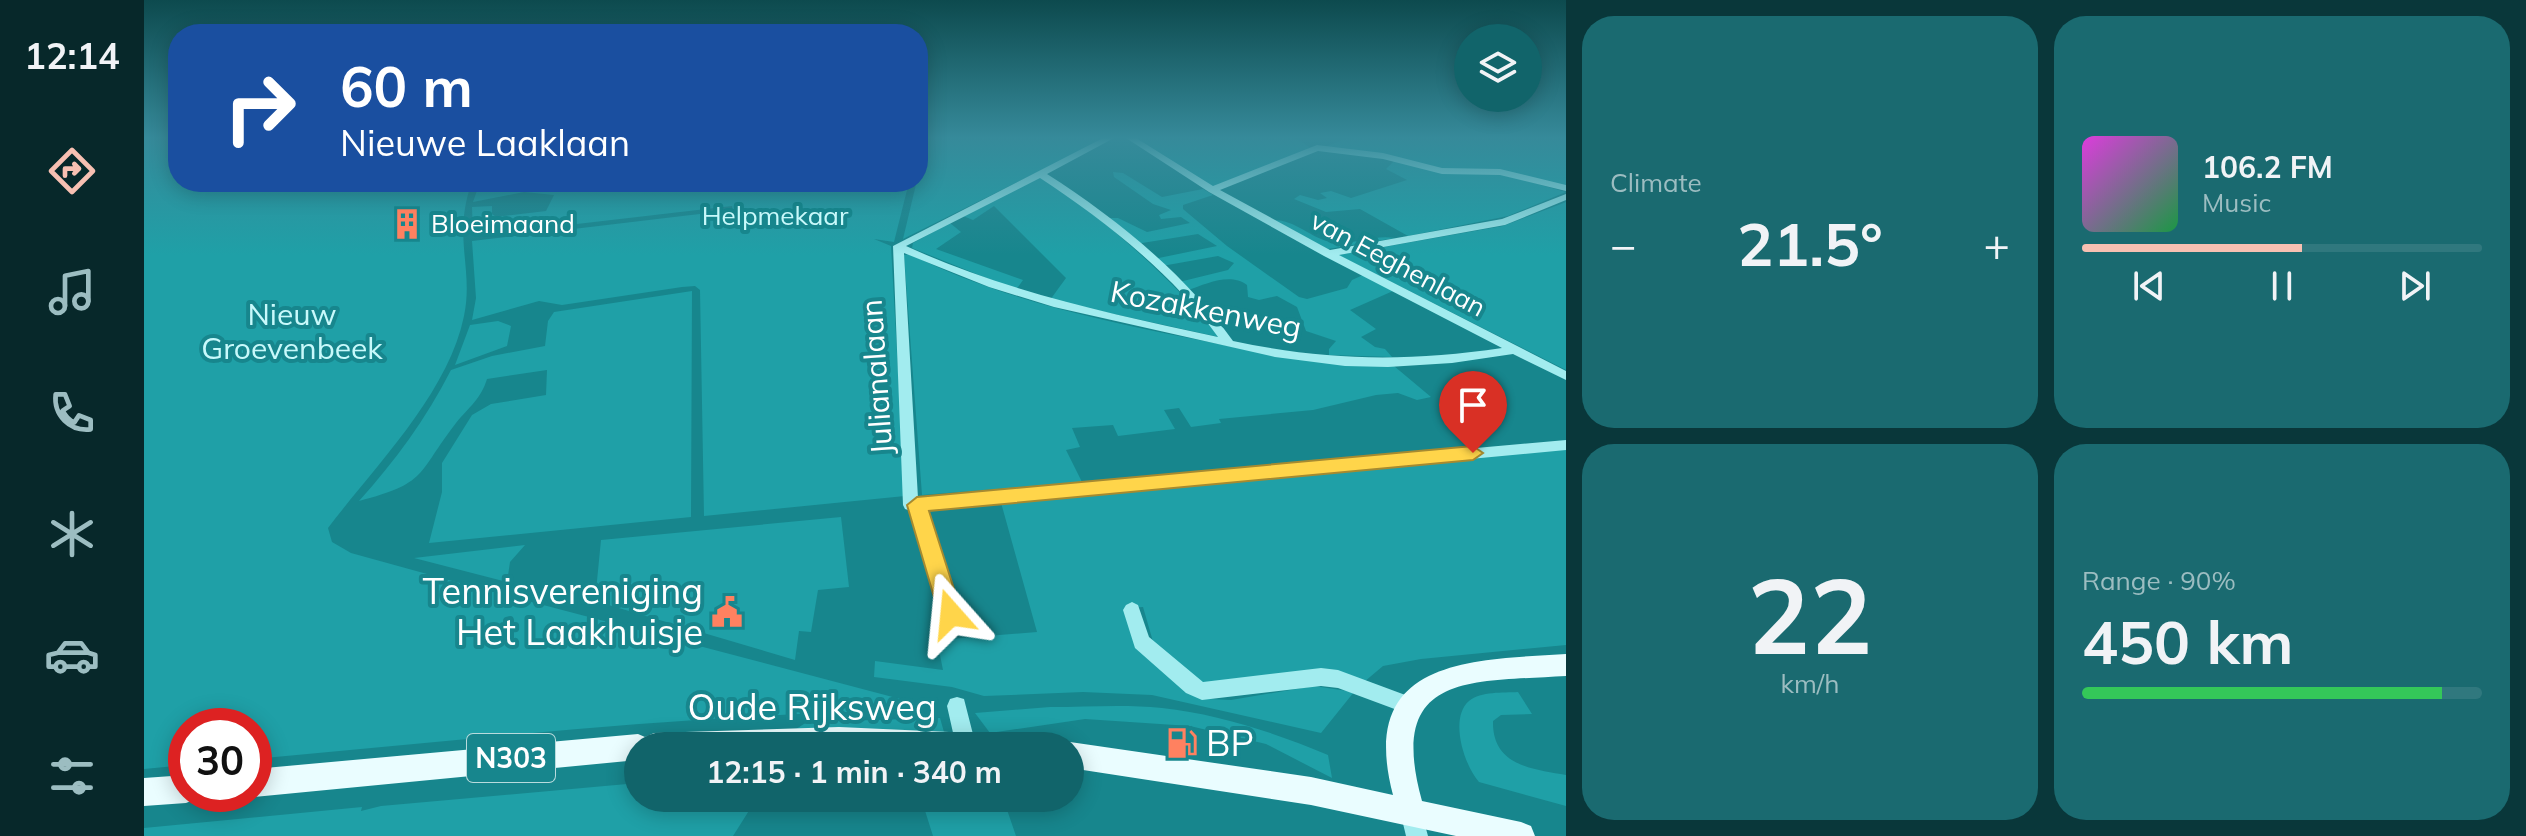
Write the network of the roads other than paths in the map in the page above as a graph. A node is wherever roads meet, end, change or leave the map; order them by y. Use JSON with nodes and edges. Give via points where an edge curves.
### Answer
{"nodes":[{"id":1,"x":1031,"y":177,"type":"edge"},
{"id":2,"x":1044,"y":177,"type":"edge"},
{"id":3,"x":1192,"y":177,"type":"edge"},
{"id":4,"x":1244,"y":177,"type":"edge"},
{"id":5,"x":1521,"y":177,"type":"edge"},
{"id":6,"x":1566,"y":188,"type":"edge"},
{"id":7,"x":1212,"y":190,"type":"junction"},
{"id":8,"x":1566,"y":197,"type":"edge"},
{"id":9,"x":898,"y":246,"type":"junction"},
{"id":10,"x":1328,"y":254,"type":"junction"},
{"id":11,"x":1228,"y":342,"type":"junction"},
{"id":12,"x":1515,"y":350,"type":"junction"},
{"id":13,"x":1566,"y":376,"type":"edge"},
{"id":14,"x":1566,"y":445,"type":"edge"},
{"id":15,"x":914,"y":505,"type":"junction"},
{"id":16,"x":1132,"y":610,"type":"dead end"},
{"id":17,"x":951,"y":614,"type":"dead end"},
{"id":18,"x":1566,"y":665,"type":"edge"},
{"id":19,"x":1408,"y":705,"type":"junction"},
{"id":20,"x":957,"y":706,"type":"dead end"},
{"id":21,"x":964,"y":732,"type":"edge"},
{"id":22,"x":624,"y":748,"type":"edge"},
{"id":23,"x":1084,"y":757,"type":"edge"},
{"id":24,"x":272,"y":781,"type":"edge"},
{"id":25,"x":168,"y":790,"type":"edge"},
{"id":26,"x":144,"y":792,"type":"edge"},
{"id":27,"x":1414,"y":823,"type":"edge"},
{"id":28,"x":1521,"y":836,"type":"edge"}],
"edges":[{"from":1,"to":9,"type":"street"},
{"from":2,"to":11,"type":"street","via":[[1143,254],[1215,322]]},
{"from":3,"to":7,"type":"street","name":"van Eeghenlaan"},
{"from":4,"to":7,"type":"street"},
{"from":5,"to":6,"type":"street"},
{"from":7,"to":10,"type":"street","name":"van Eeghenlaan"},
{"from":8,"to":10,"type":"street","via":[[1505,222]]},
{"from":9,"to":11,"type":"street","name":"Kozakkenweg","via":[[998,288]]},
{"from":9,"to":15,"type":"street","name":"Julianalaan"},
{"from":10,"to":12,"type":"street","name":"van Eeghenlaan"},
{"from":11,"to":12,"type":"street","name":"Kozakkenweg","via":[[1345,362],[1427,361]]},
{"from":12,"to":13,"type":"street","name":"van Eeghenlaan"},
{"from":14,"to":15,"type":"street"},
{"from":15,"to":17,"type":"street","name":"Julianalaan"},
{"from":16,"to":19,"type":"street","via":[[1141,642],[1202,691],[1321,677]]},
{"from":18,"to":19,"type":"main road","via":[[1455,673],[1420,690]]},
{"from":19,"to":27,"type":"main road","via":[[1399,755]]},
{"from":20,"to":21,"type":"street"},
{"from":22,"to":24,"type":"main road","number":"N303"},
{"from":23,"to":27,"type":"main road","via":[[1311,791]]},
{"from":25,"to":26,"type":"main road"},
{"from":27,"to":28,"type":"main road"}]}
